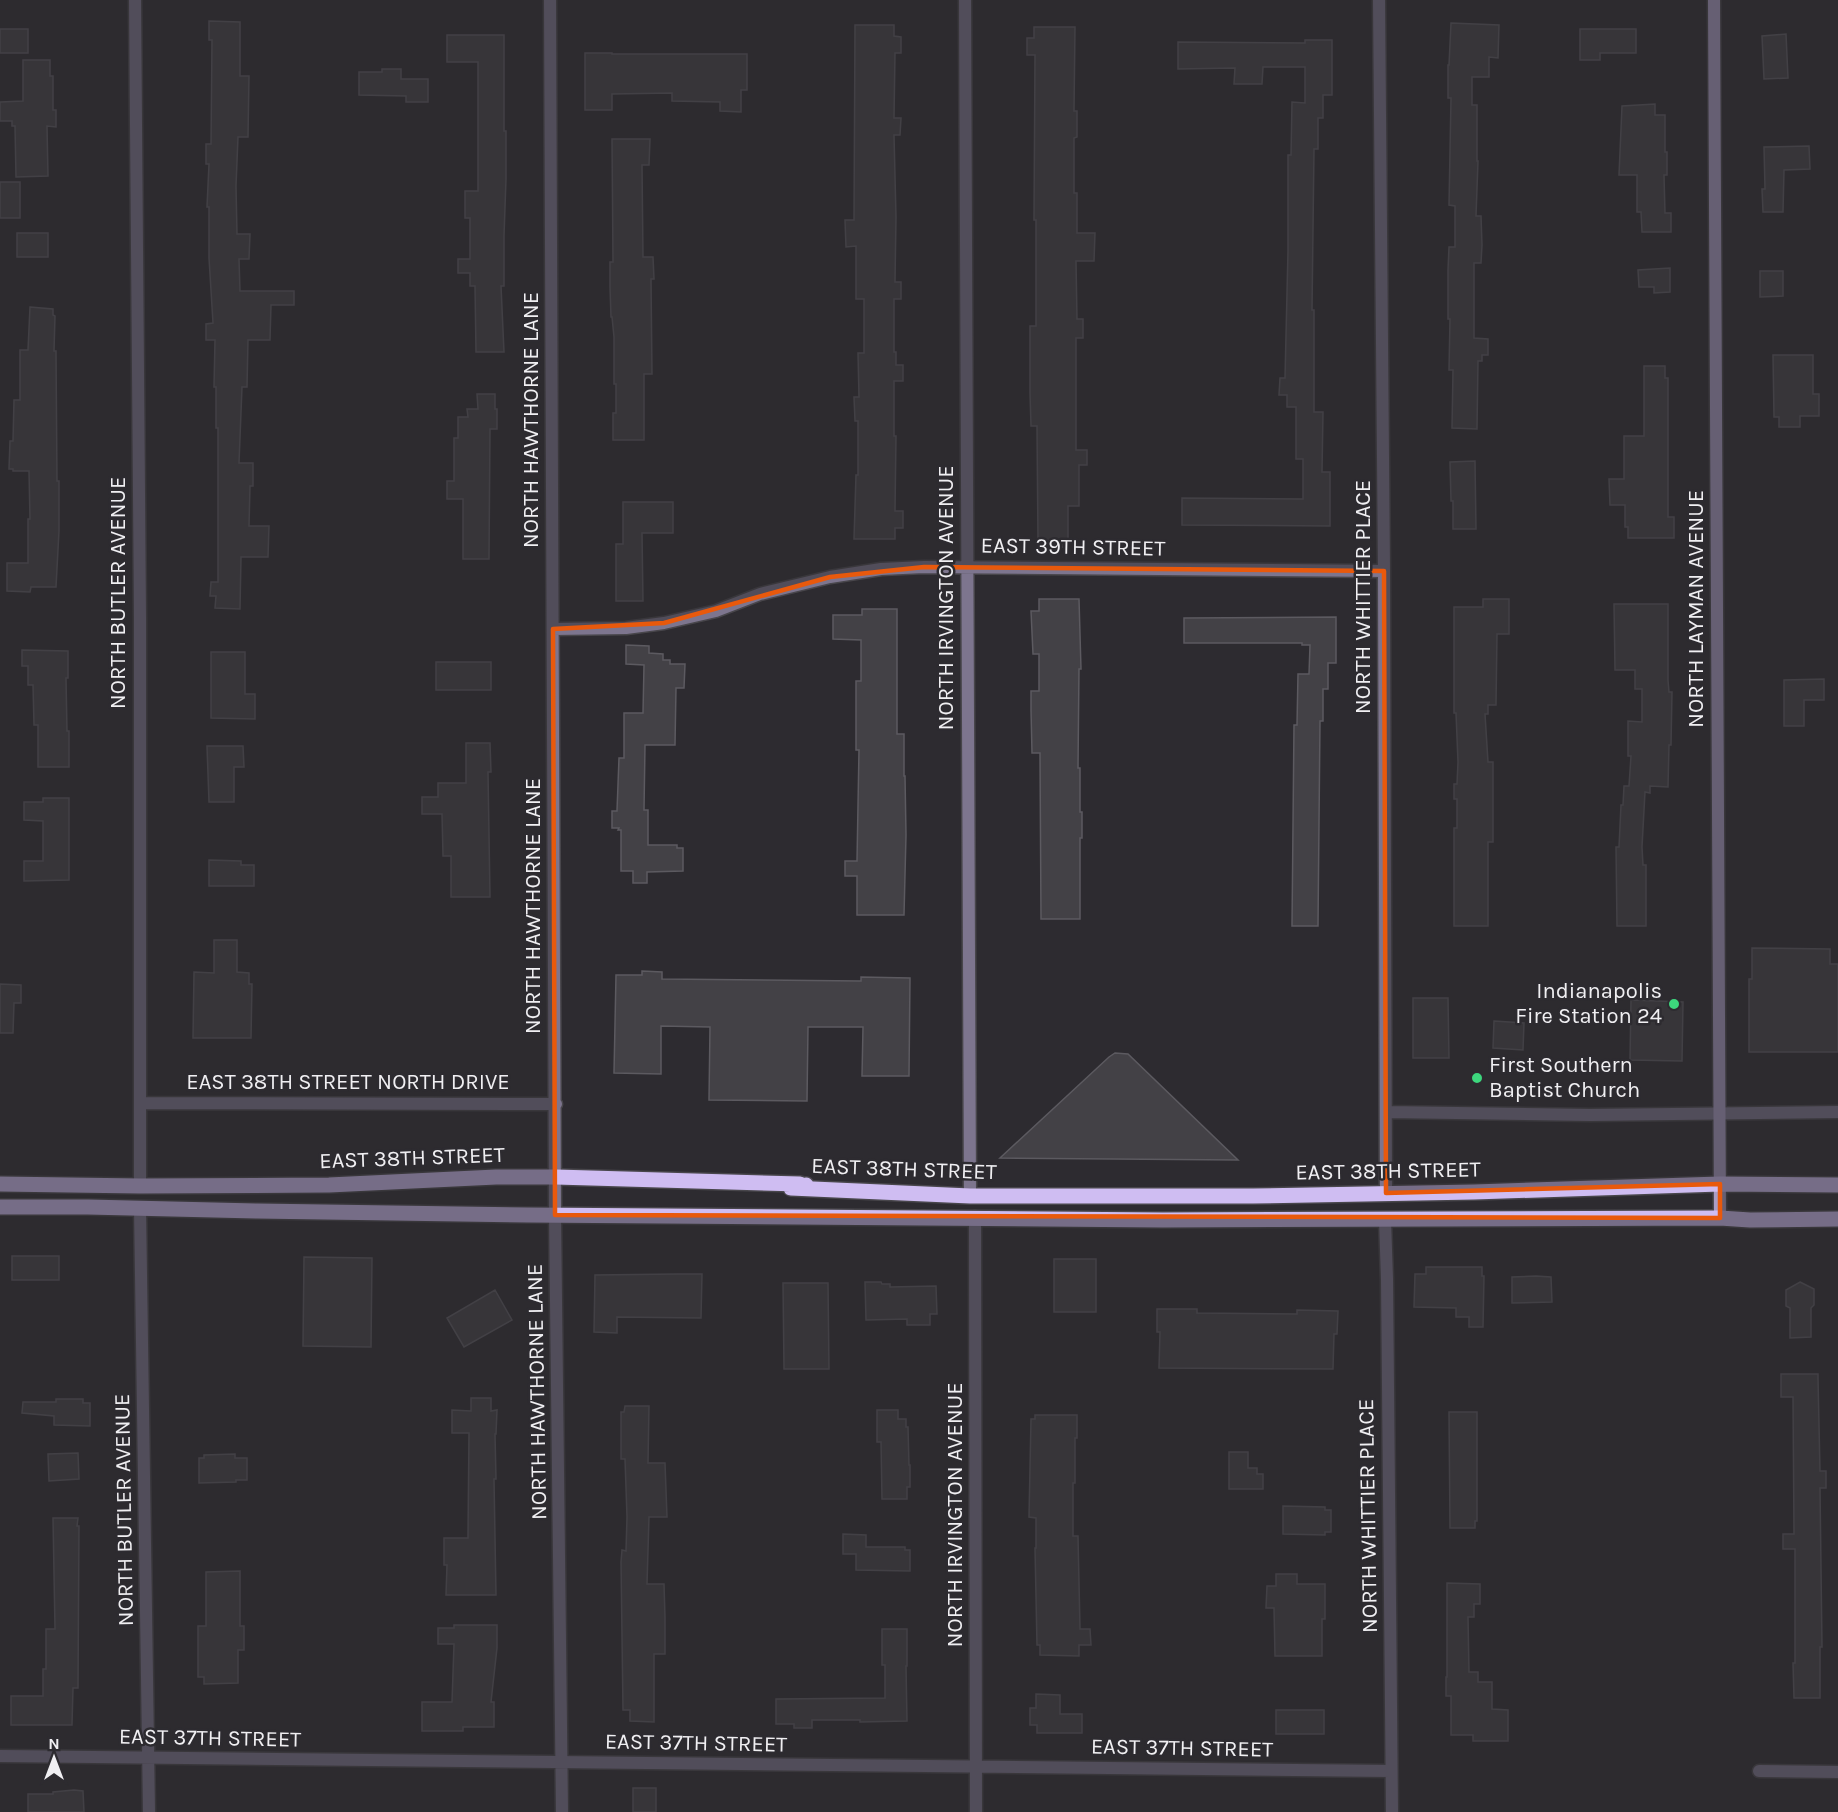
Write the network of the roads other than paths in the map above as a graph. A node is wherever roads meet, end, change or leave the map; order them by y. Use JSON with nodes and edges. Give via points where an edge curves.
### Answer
{"nodes":[{"id":1,"x":135,"y":0,"type":"edge"},
{"id":2,"x":550,"y":0,"type":"edge"},
{"id":3,"x":965,"y":0,"type":"edge"},
{"id":4,"x":1379,"y":0,"type":"edge"},
{"id":5,"x":1714,"y":0,"type":"edge"},
{"id":6,"x":967,"y":567,"type":"junction"},
{"id":7,"x":1384,"y":572,"type":"junction"},
{"id":8,"x":553,"y":629,"type":"junction"},
{"id":9,"x":141,"y":1102,"type":"junction"},
{"id":10,"x":556,"y":1104,"type":"junction"},
{"id":11,"x":1838,"y":1112,"type":"edge"},
{"id":12,"x":1387,"y":1113,"type":"junction"},
{"id":13,"x":1720,"y":1113,"type":"junction"},
{"id":14,"x":556,"y":1177,"type":"junction"},
{"id":15,"x":0,"y":1184,"type":"edge"},
{"id":16,"x":1720,"y":1184,"type":"junction"},
{"id":17,"x":1838,"y":1185,"type":"edge"},
{"id":18,"x":140,"y":1186,"type":"junction"},
{"id":19,"x":1386,"y":1193,"type":"junction"},
{"id":20,"x":970,"y":1196,"type":"junction"},
{"id":21,"x":0,"y":1208,"type":"edge"},
{"id":22,"x":140,"y":1208,"type":"junction"},
{"id":23,"x":555,"y":1215,"type":"junction"},
{"id":24,"x":975,"y":1217,"type":"junction"},
{"id":25,"x":1720,"y":1218,"type":"junction"},
{"id":26,"x":1838,"y":1219,"type":"edge"},
{"id":27,"x":1385,"y":1220,"type":"junction"},
{"id":28,"x":0,"y":1756,"type":"edge"},
{"id":29,"x":148,"y":1759,"type":"junction"},
{"id":30,"x":562,"y":1763,"type":"junction"},
{"id":31,"x":976,"y":1767,"type":"junction"},
{"id":32,"x":1391,"y":1771,"type":"junction"},
{"id":33,"x":1759,"y":1771,"type":"dead end"},
{"id":34,"x":1838,"y":1772,"type":"edge"},
{"id":35,"x":149,"y":1812,"type":"edge"},
{"id":36,"x":562,"y":1812,"type":"edge"},
{"id":37,"x":976,"y":1812,"type":"edge"},
{"id":38,"x":1392,"y":1812,"type":"edge"}],
"edges":[{"from":1,"to":9,"type":"street","name":"NORTH BUTLER AVENUE"},
{"from":2,"to":8,"type":"street","name":"NORTH HAWTHORNE LANE"},
{"from":3,"to":6,"type":"street","name":"NORTH IRVINGTON AVENUE"},
{"from":4,"to":7,"type":"street","name":"NORTH WHITTIER PLACE"},
{"from":5,"to":13,"type":"street","name":"NORTH LAYMAN AVENUE"},
{"from":6,"to":7,"type":"street","name":"EAST 39TH STREET"},
{"from":6,"to":8,"type":"street","name":"EAST 39TH STREET","via":[[881,569],[830,577],[760,594],[706,614],[639,627]]},
{"from":6,"to":20,"type":"street","name":"NORTH IRVINGTON AVENUE"},
{"from":7,"to":12,"type":"street","name":"NORTH WHITTIER PLACE"},
{"from":8,"to":10,"type":"street","name":"NORTH HAWTHORNE LANE"},
{"from":9,"to":10,"type":"street","name":"EAST 38TH STREET NORTH DRIVE"},
{"from":9,"to":18,"type":"street","name":"NORTH BUTLER AVENUE"},
{"from":10,"to":14,"type":"street","name":"NORTH HAWTHORNE LANE"},
{"from":11,"to":13,"type":"street"},
{"from":12,"to":13,"type":"street"},
{"from":12,"to":19,"type":"street","name":"NORTH WHITTIER PLACE"},
{"from":13,"to":16,"type":"street","name":"NORTH LAYMAN AVENUE"},
{"from":14,"to":18,"type":"main road","name":"EAST 38TH STREET","via":[[329,1185]]},
{"from":14,"to":20,"type":"main road","name":"EAST 38TH STREET","via":[[807,1185],[791,1188]]},
{"from":14,"to":23,"type":"street","name":"NORTH HAWTHORNE LANE"},
{"from":15,"to":18,"type":"main road","name":"EAST 38TH STREET"},
{"from":16,"to":17,"type":"main road","name":"EAST 38TH STREET"},
{"from":16,"to":19,"type":"main road","name":"EAST 38TH STREET"},
{"from":16,"to":25,"type":"street","name":"NORTH LAYMAN AVENUE"},
{"from":19,"to":20,"type":"main road","name":"EAST 38TH STREET"},
{"from":21,"to":22,"type":"main road","name":"EAST 38TH STREET"},
{"from":22,"to":23,"type":"main road","name":"EAST 38TH STREET"},
{"from":22,"to":29,"type":"street","name":"NORTH BUTLER AVENUE"},
{"from":23,"to":24,"type":"main road","name":"EAST 38TH STREET"},
{"from":23,"to":30,"type":"street","name":"NORTH HAWTHORNE LANE"},
{"from":24,"to":27,"type":"main road","name":"EAST 38TH STREET"},
{"from":24,"to":31,"type":"street","name":"NORTH IRVINGTON AVENUE"},
{"from":25,"to":26,"type":"main road","name":"EAST 38TH STREET"},
{"from":25,"to":27,"type":"main road","name":"EAST 38TH STREET"},
{"from":27,"to":32,"type":"street","name":"NORTH WHITTIER PLACE"},
{"from":28,"to":29,"type":"street","name":"EAST 37TH STREET"},
{"from":29,"to":30,"type":"street","name":"EAST 37TH STREET"},
{"from":29,"to":35,"type":"street","name":"NORTH BUTLER AVENUE"},
{"from":30,"to":31,"type":"street","name":"EAST 37TH STREET"},
{"from":30,"to":36,"type":"street","name":"NORTH HAWTHORNE LANE"},
{"from":31,"to":32,"type":"street","name":"EAST 37TH STREET"},
{"from":31,"to":37,"type":"street","name":"NORTH IRVINGTON AVENUE"},
{"from":32,"to":38,"type":"street","name":"NORTH WHITTIER PLACE"},
{"from":33,"to":34,"type":"street"}]}
